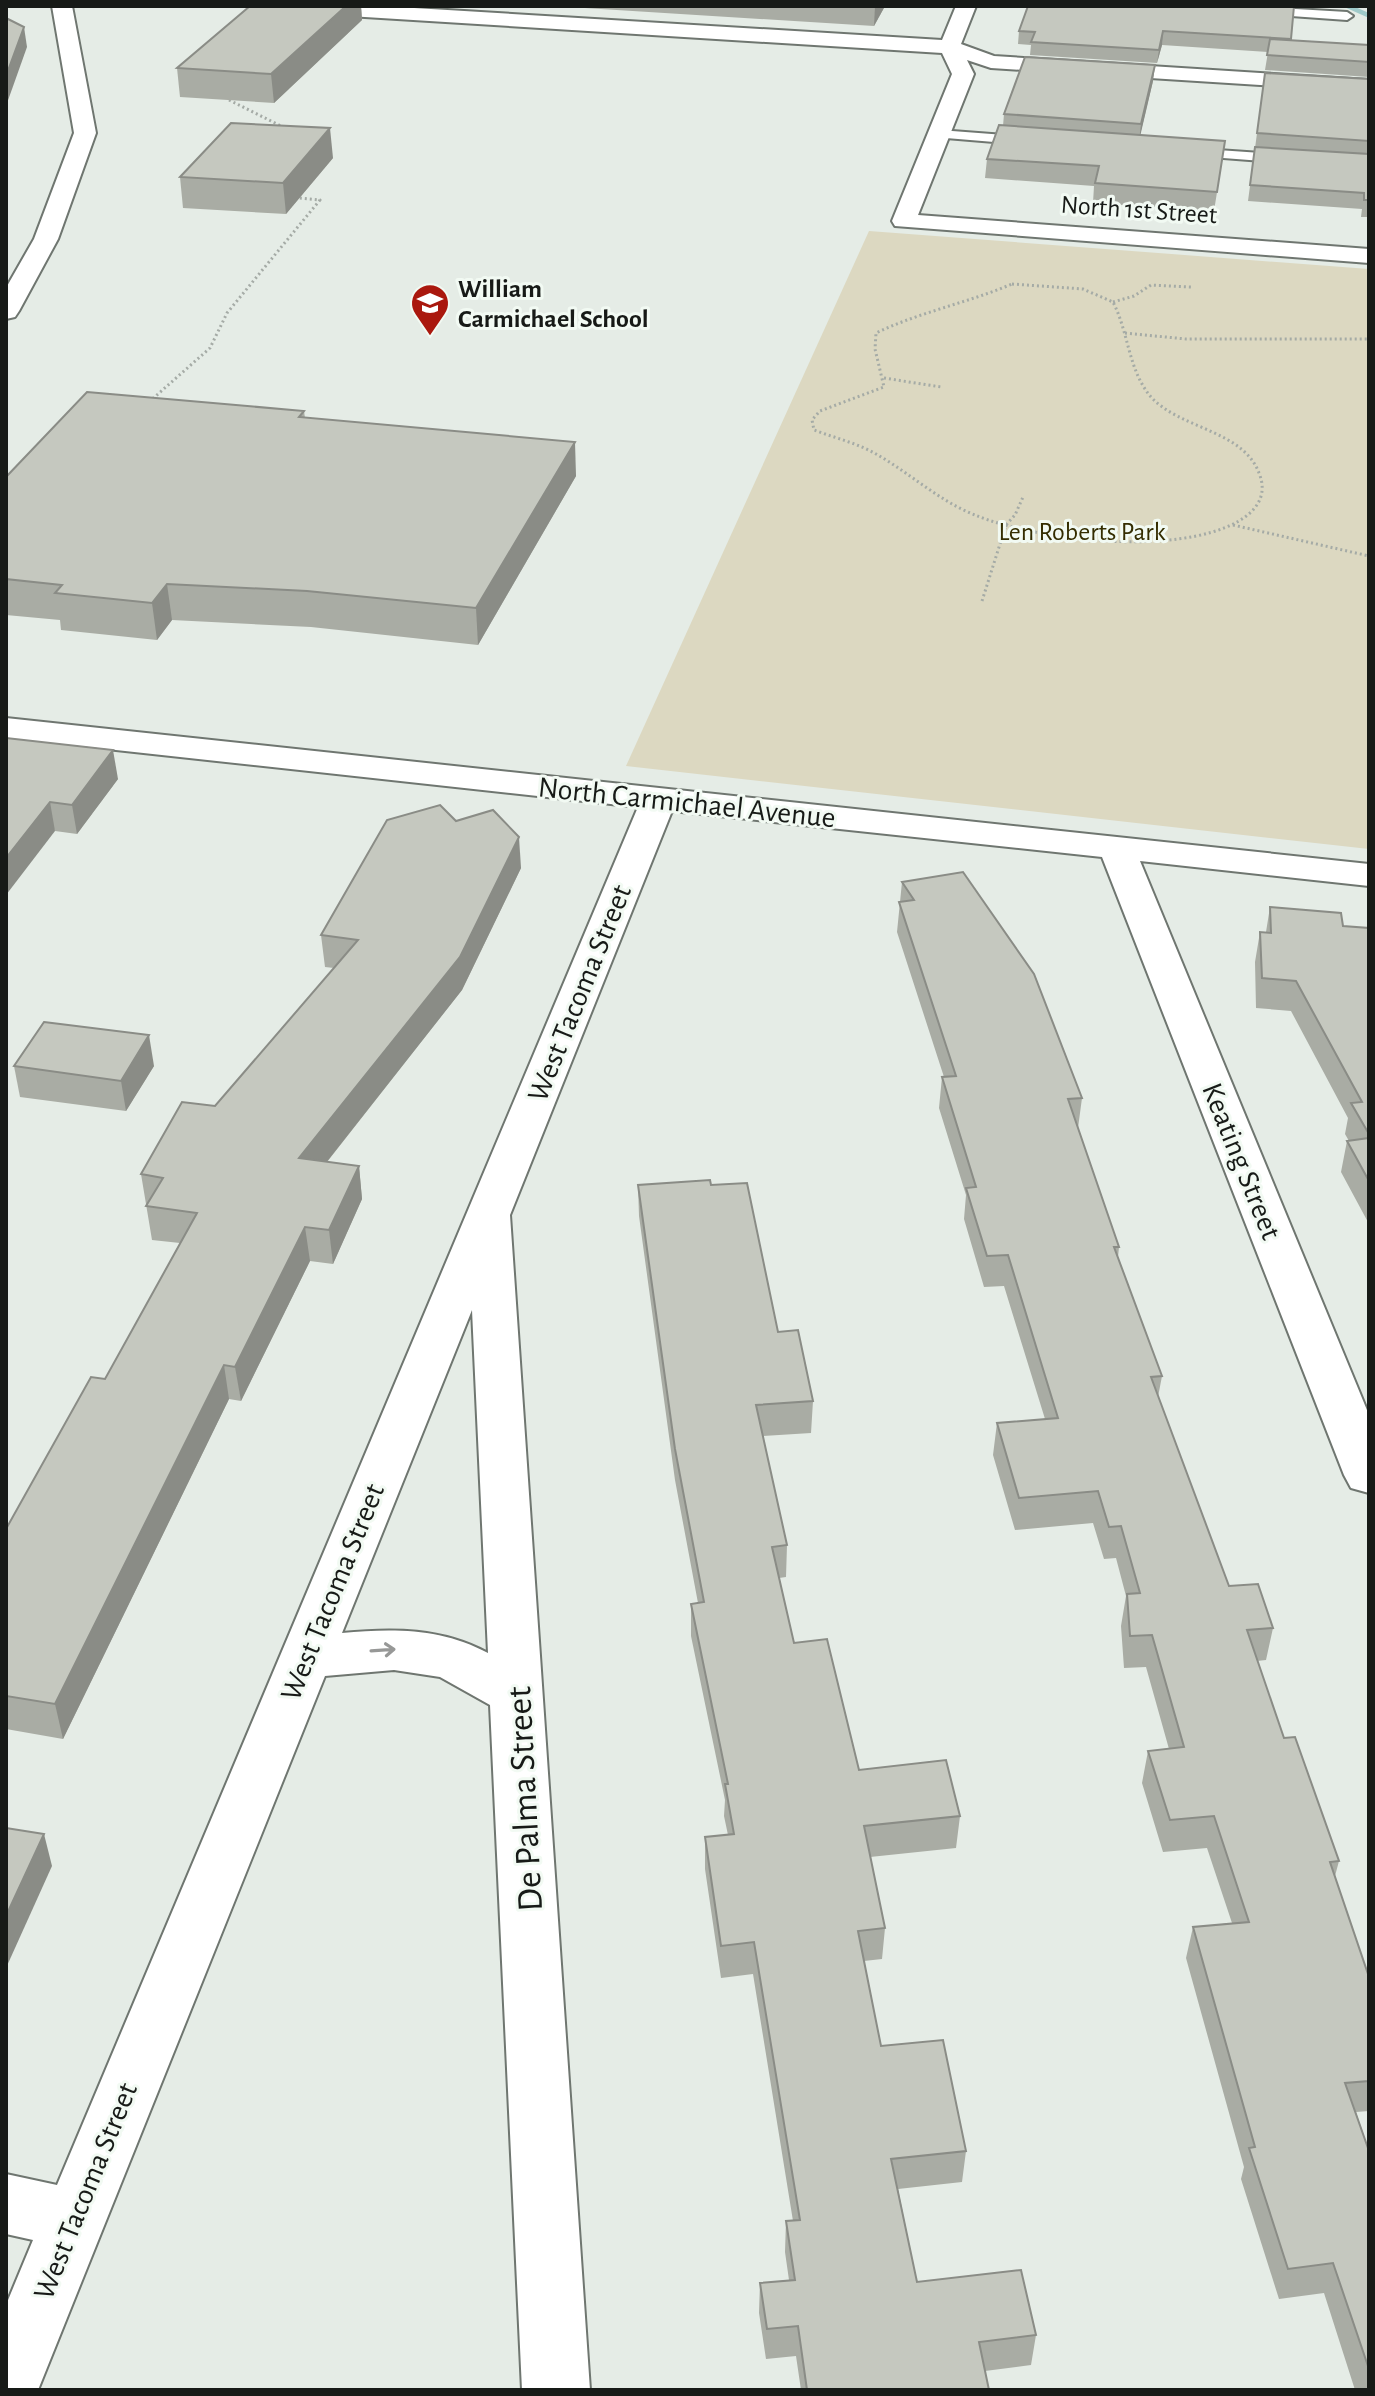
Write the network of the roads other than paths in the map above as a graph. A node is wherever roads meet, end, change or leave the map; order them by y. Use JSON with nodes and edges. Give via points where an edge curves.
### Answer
{"nodes":[{"id":1,"x":62,"y":6,"type":"edge"},
{"id":2,"x":284,"y":6,"type":"edge"},
{"id":3,"x":966,"y":6,"type":"edge"},
{"id":4,"x":1190,"y":6,"type":"edge"},
{"id":5,"x":420,"y":10,"type":"edge"},
{"id":6,"x":1347,"y":16,"type":"dead end"},
{"id":7,"x":950,"y":47,"type":"junction"},
{"id":8,"x":1369,"y":86,"type":"edge"},
{"id":9,"x":939,"y":134,"type":"junction"},
{"id":10,"x":1050,"y":142,"type":"edge"},
{"id":11,"x":1178,"y":151,"type":"edge"},
{"id":12,"x":1305,"y":160,"type":"edge"},
{"id":13,"x":1369,"y":256,"type":"edge"},
{"id":14,"x":6,"y":311,"type":"edge"},
{"id":15,"x":6,"y":728,"type":"edge"},
{"id":16,"x":659,"y":799,"type":"junction"},
{"id":17,"x":1116,"y":847,"type":"junction"},
{"id":18,"x":1369,"y":875,"type":"edge"},
{"id":19,"x":490,"y":1208,"type":"junction"},
{"id":20,"x":1369,"y":1475,"type":"edge"},
{"id":21,"x":305,"y":1657,"type":"junction"},
{"id":22,"x":517,"y":1694,"type":"junction"},
{"id":23,"x":6,"y":2204,"type":"edge"},
{"id":24,"x":74,"y":2219,"type":"junction"},
{"id":25,"x":16,"y":2380,"type":"edge"},
{"id":26,"x":556,"y":2390,"type":"edge"}],
"edges":[{"from":1,"to":14,"type":"street","via":[[85,133],[46,239]]},
{"from":2,"to":5,"type":"street"},
{"from":3,"to":7,"type":"street"},
{"from":4,"to":6,"type":"lane"},
{"from":5,"to":7,"type":"street"},
{"from":7,"to":8,"type":"street","via":[[991,62]]},
{"from":7,"to":9,"type":"street","via":[[963,74]]},
{"from":9,"to":10,"type":"lane"},
{"from":9,"to":13,"type":"street","name":"North 1st Street","via":[[904,221]]},
{"from":11,"to":12,"type":"lane"},
{"from":15,"to":16,"type":"street","name":"North Carmichael Avenue"},
{"from":16,"to":17,"type":"street","name":"North Carmichael Avenue"},
{"from":16,"to":19,"type":"street","name":"West Tacoma Street"},
{"from":17,"to":18,"type":"street","name":"North Carmichael Avenue"},
{"from":17,"to":20,"type":"street","name":"Keating Street"},
{"from":19,"to":21,"type":"street","name":"West Tacoma Street"},
{"from":19,"to":22,"type":"street","name":"De Palma Street"},
{"from":21,"to":22,"type":"street","one_way":true,"via":[[394,1649],[451,1658]]},
{"from":21,"to":24,"type":"street","name":"West Tacoma Street"},
{"from":22,"to":26,"type":"street","name":"De Palma Street"},
{"from":23,"to":24,"type":"street"},
{"from":24,"to":25,"type":"street","name":"West Tacoma Street"}]}
